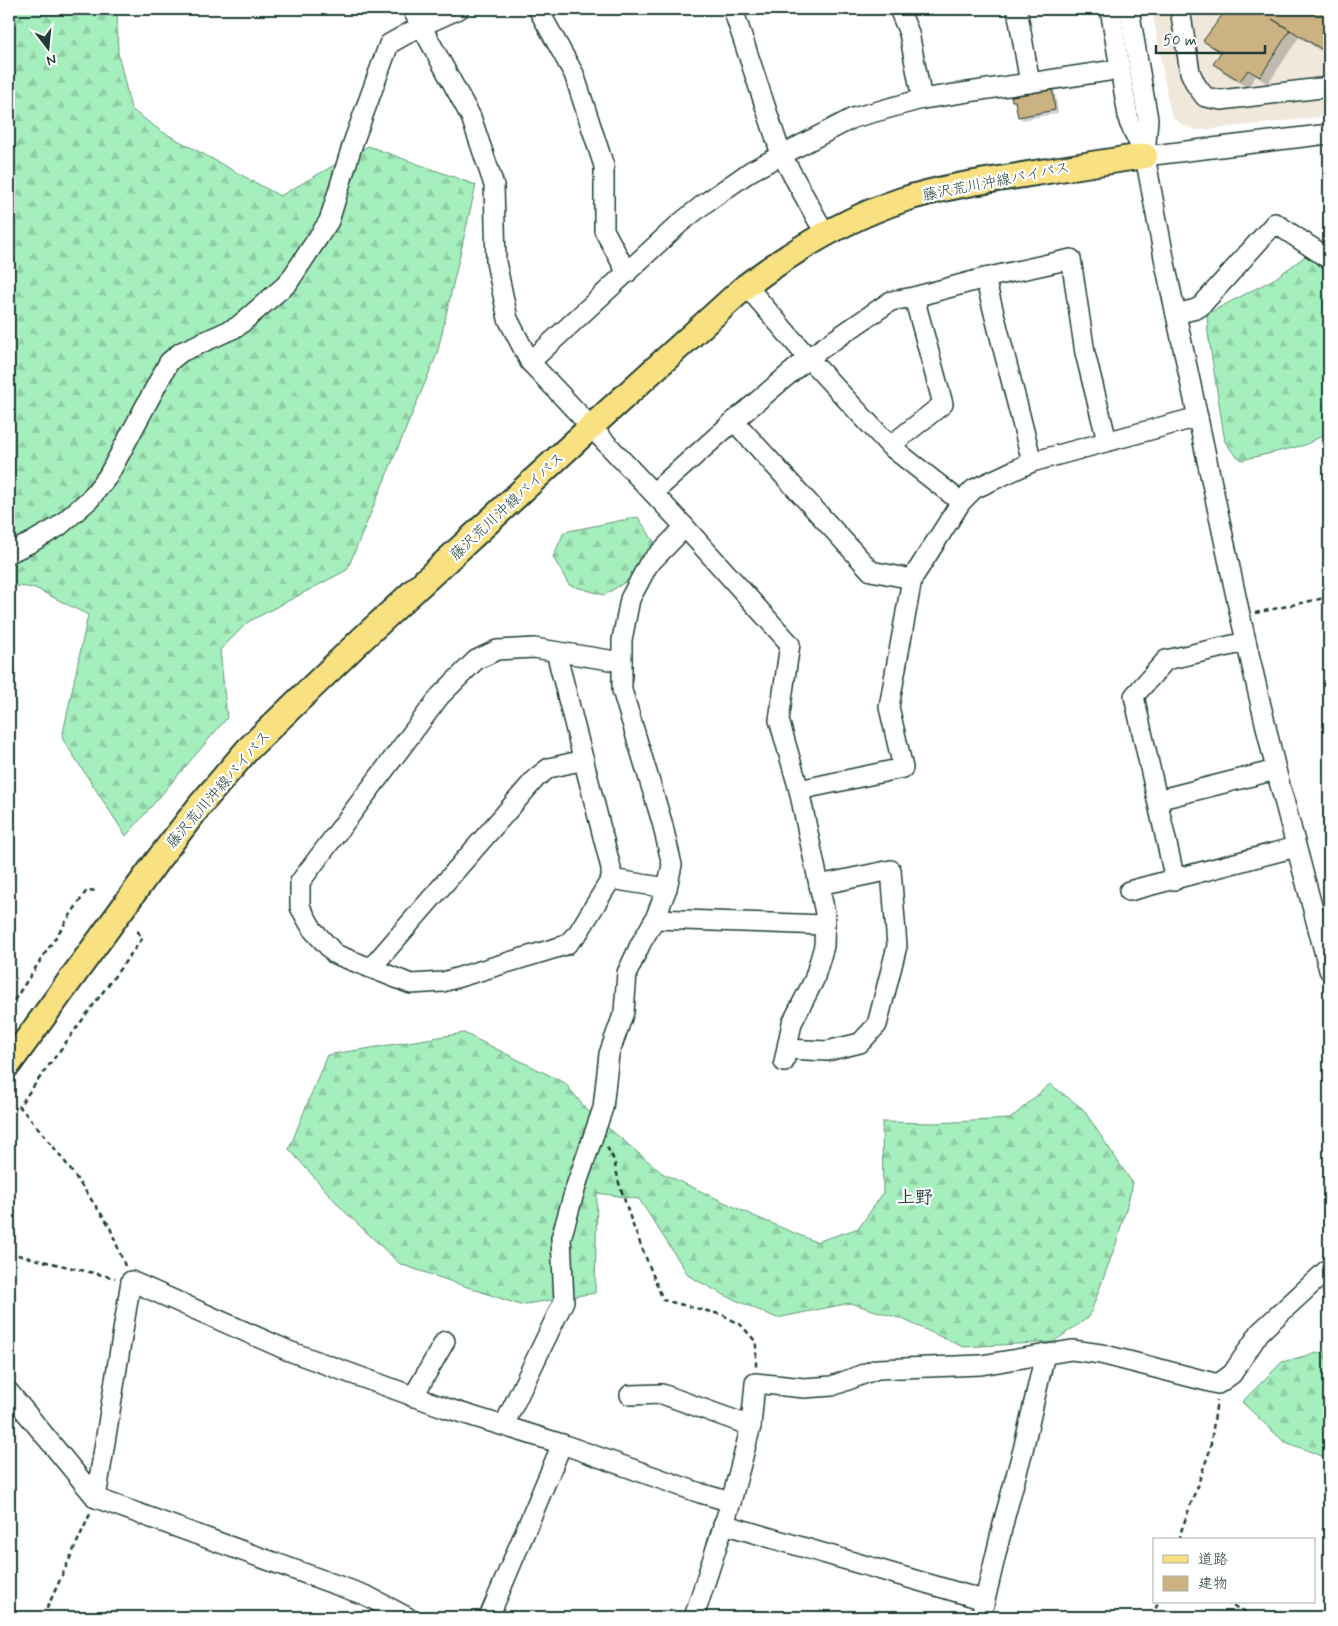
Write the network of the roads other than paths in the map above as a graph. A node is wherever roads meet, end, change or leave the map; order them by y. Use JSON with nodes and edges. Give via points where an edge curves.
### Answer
{"nodes":[{"id":1,"x":412,"y":9,"type":"edge"},
{"id":2,"x":459,"y":9,"type":"edge"},
{"id":3,"x":538,"y":9,"type":"edge"},
{"id":4,"x":733,"y":9,"type":"edge"},
{"id":5,"x":899,"y":9,"type":"edge"},
{"id":6,"x":1017,"y":9,"type":"edge"},
{"id":7,"x":1110,"y":9,"type":"edge"},
{"id":8,"x":1129,"y":9,"type":"edge"},
{"id":9,"x":1180,"y":9,"type":"edge"},
{"id":10,"x":421,"y":26,"type":"junction"},
{"id":11,"x":1108,"y":71,"type":"dead end"},
{"id":12,"x":1030,"y":83,"type":"junction"},
{"id":13,"x":1329,"y":87,"type":"edge"},
{"id":14,"x":922,"y":98,"type":"junction"},
{"id":15,"x":1329,"y":134,"type":"edge"},
{"id":16,"x":781,"y":154,"type":"junction"},
{"id":17,"x":1145,"y":156,"type":"junction"},
{"id":18,"x":818,"y":222,"type":"dead end"},
{"id":19,"x":1329,"y":260,"type":"edge"},
{"id":20,"x":627,"y":273,"type":"junction"},
{"id":21,"x":985,"y":278,"type":"junction"},
{"id":22,"x":914,"y":296,"type":"junction"},
{"id":23,"x":756,"y":297,"type":"dead end"},
{"id":24,"x":1176,"y":314,"type":"junction"},
{"id":25,"x":808,"y":358,"type":"junction"},
{"id":26,"x":530,"y":362,"type":"junction"},
{"id":27,"x":1198,"y":417,"type":"junction"},
{"id":28,"x":734,"y":421,"type":"junction"},
{"id":29,"x":591,"y":427,"type":"junction"},
{"id":30,"x":1107,"y":441,"type":"junction"},
{"id":31,"x":890,"y":446,"type":"junction"},
{"id":32,"x":1032,"y":462,"type":"junction"},
{"id":33,"x":653,"y":493,"type":"junction"},
{"id":34,"x":961,"y":502,"type":"junction"},
{"id":35,"x":685,"y":527,"type":"junction"},
{"id":36,"x":9,"y":553,"type":"edge"},
{"id":37,"x":912,"y":579,"type":"junction"},
{"id":38,"x":1246,"y":642,"type":"junction"},
{"id":39,"x":556,"y":652,"type":"junction"},
{"id":40,"x":622,"y":662,"type":"junction"},
{"id":41,"x":584,"y":760,"type":"junction"},
{"id":42,"x":1276,"y":770,"type":"junction"},
{"id":43,"x":799,"y":790,"type":"junction"},
{"id":44,"x":1157,"y":800,"type":"junction"},
{"id":45,"x":1296,"y":847,"type":"junction"},
{"id":46,"x":611,"y":879,"type":"junction"},
{"id":47,"x":1175,"y":880,"type":"junction"},
{"id":48,"x":819,"y":885,"type":"junction"},
{"id":49,"x":667,"y":888,"type":"junction"},
{"id":50,"x":1128,"y":891,"type":"dead end"},
{"id":51,"x":655,"y":919,"type":"junction"},
{"id":52,"x":825,"y":925,"type":"junction"},
{"id":53,"x":371,"y":968,"type":"junction"},
{"id":54,"x":1329,"y":970,"type":"edge"},
{"id":55,"x":9,"y":1064,"type":"edge"},
{"id":56,"x":1329,"y":1268,"type":"edge"},
{"id":57,"x":445,"y":1341,"type":"dead end"},
{"id":58,"x":1045,"y":1354,"type":"junction"},
{"id":59,"x":9,"y":1392,"type":"edge"},
{"id":60,"x":630,"y":1395,"type":"dead end"},
{"id":61,"x":413,"y":1396,"type":"junction"},
{"id":62,"x":504,"y":1426,"type":"junction"},
{"id":63,"x":751,"y":1426,"type":"junction"},
{"id":64,"x":562,"y":1444,"type":"junction"},
{"id":65,"x":96,"y":1498,"type":"junction"},
{"id":66,"x":731,"y":1502,"type":"junction"},
{"id":67,"x":724,"y":1524,"type":"junction"},
{"id":68,"x":983,"y":1608,"type":"edge"},
{"id":69,"x":406,"y":1617,"type":"edge"},
{"id":70,"x":489,"y":1617,"type":"edge"},
{"id":71,"x":694,"y":1617,"type":"edge"}],
"edges":[{"from":1,"to":10,"type":"street"},
{"from":2,"to":10,"type":"street"},
{"from":3,"to":20,"type":"street","via":[[574,74],[604,166],[604,230]]},
{"from":4,"to":16,"type":"street"},
{"from":5,"to":14,"type":"street","via":[[909,33]]},
{"from":6,"to":12,"type":"street"},
{"from":7,"to":17,"type":"street","via":[[1129,122]]},
{"from":8,"to":17,"type":"street","via":[[1148,119]]},
{"from":9,"to":13,"type":"street","via":[[1190,72],[1206,97],[1221,100]]},
{"from":10,"to":26,"type":"street","via":[[471,117],[494,185],[496,262],[508,319]]},
{"from":10,"to":36,"type":"street","via":[[388,44],[329,220],[288,283],[237,327],[181,352],[168,362],[108,476],[90,499],[58,527]]},
{"from":11,"to":12,"type":"street"},
{"from":12,"to":14,"type":"street"},
{"from":14,"to":16,"type":"street","via":[[853,118]]},
{"from":15,"to":17,"type":"street"},
{"from":16,"to":18,"type":"street"},
{"from":16,"to":20,"type":"street","via":[[704,204]]},
{"from":17,"to":24,"type":"street"},
{"from":17,"to":29,"type":"main road","name":"藤沢荒川沖線バイパス","via":[[929,192],[876,210],[825,234],[746,286]]},
{"from":19,"to":24,"type":"street","via":[[1275,224],[1201,306]]},
{"from":20,"to":26,"type":"street"},
{"from":21,"to":22,"type":"street"},
{"from":21,"to":30,"type":"street","via":[[1071,259],[1086,352]]},
{"from":21,"to":32,"type":"street"},
{"from":22,"to":25,"type":"street","via":[[890,301]]},
{"from":22,"to":31,"type":"street","via":[[943,404]]},
{"from":23,"to":25,"type":"street"},
{"from":24,"to":27,"type":"street"},
{"from":25,"to":28,"type":"street"},
{"from":25,"to":31,"type":"street"},
{"from":26,"to":29,"type":"street"},
{"from":27,"to":30,"type":"street"},
{"from":27,"to":38,"type":"street"},
{"from":28,"to":33,"type":"street"},
{"from":28,"to":37,"type":"street","via":[[871,570]]},
{"from":29,"to":33,"type":"street"},
{"from":29,"to":55,"type":"main road","name":"藤沢荒川沖線バイパス","via":[[248,749],[201,804]]},
{"from":30,"to":32,"type":"street"},
{"from":31,"to":34,"type":"street"},
{"from":32,"to":34,"type":"street","via":[[974,488]]},
{"from":33,"to":35,"type":"street"},
{"from":34,"to":37,"type":"street"},
{"from":35,"to":40,"type":"street","via":[[648,565],[630,599],[622,640]]},
{"from":35,"to":43,"type":"street","via":[[790,644],[779,720]]},
{"from":37,"to":43,"type":"street","via":[[889,708],[903,768]]},
{"from":38,"to":42,"type":"street"},
{"from":38,"to":44,"type":"street","via":[[1166,660],[1134,696]]},
{"from":39,"to":40,"type":"street"},
{"from":39,"to":41,"type":"street"},
{"from":39,"to":53,"type":"street","via":[[534,648],[497,650],[476,660],[440,696],[300,882],[300,907],[313,930],[335,954]]},
{"from":40,"to":49,"type":"street","via":[[622,690],[672,865]]},
{"from":41,"to":46,"type":"street"},
{"from":41,"to":53,"type":"street","via":[[549,768],[536,778]]},
{"from":42,"to":44,"type":"street"},
{"from":42,"to":45,"type":"street"},
{"from":43,"to":48,"type":"street"},
{"from":44,"to":47,"type":"street"},
{"from":45,"to":47,"type":"street"},
{"from":45,"to":54,"type":"street"},
{"from":46,"to":49,"type":"street"},
{"from":46,"to":53,"type":"street","via":[[578,933],[566,945],[443,982],[411,984]]},
{"from":47,"to":50,"type":"street"},
{"from":48,"to":52,"type":"street"},
{"from":48,"to":52,"type":"street","via":[[892,870],[896,946],[877,1025],[860,1043],[827,1051],[786,1055],[792,1023],[814,980],[824,946]]},
{"from":49,"to":51,"type":"street"},
{"from":51,"to":52,"type":"street"},
{"from":51,"to":62,"type":"street","via":[[626,973],[624,1012],[609,1054],[603,1108],[561,1238],[564,1301]]},
{"from":56,"to":58,"type":"street","via":[[1260,1332],[1232,1374],[1218,1384],[1101,1354],[1072,1350]]},
{"from":57,"to":61,"type":"street"},
{"from":58,"to":63,"type":"street","via":[[981,1365],[877,1369],[832,1386],[804,1388],[755,1383]]},
{"from":58,"to":68,"type":"street"},
{"from":59,"to":65,"type":"street"},
{"from":60,"to":63,"type":"street","via":[[662,1394]]},
{"from":61,"to":62,"type":"street"},
{"from":61,"to":65,"type":"street","via":[[289,1351],[131,1281]]},
{"from":62,"to":64,"type":"street"},
{"from":63,"to":66,"type":"street"},
{"from":64,"to":66,"type":"street"},
{"from":64,"to":70,"type":"street"},
{"from":65,"to":69,"type":"street","via":[[367,1596]]},
{"from":66,"to":67,"type":"street"},
{"from":67,"to":68,"type":"street"},
{"from":67,"to":71,"type":"street"}]}
